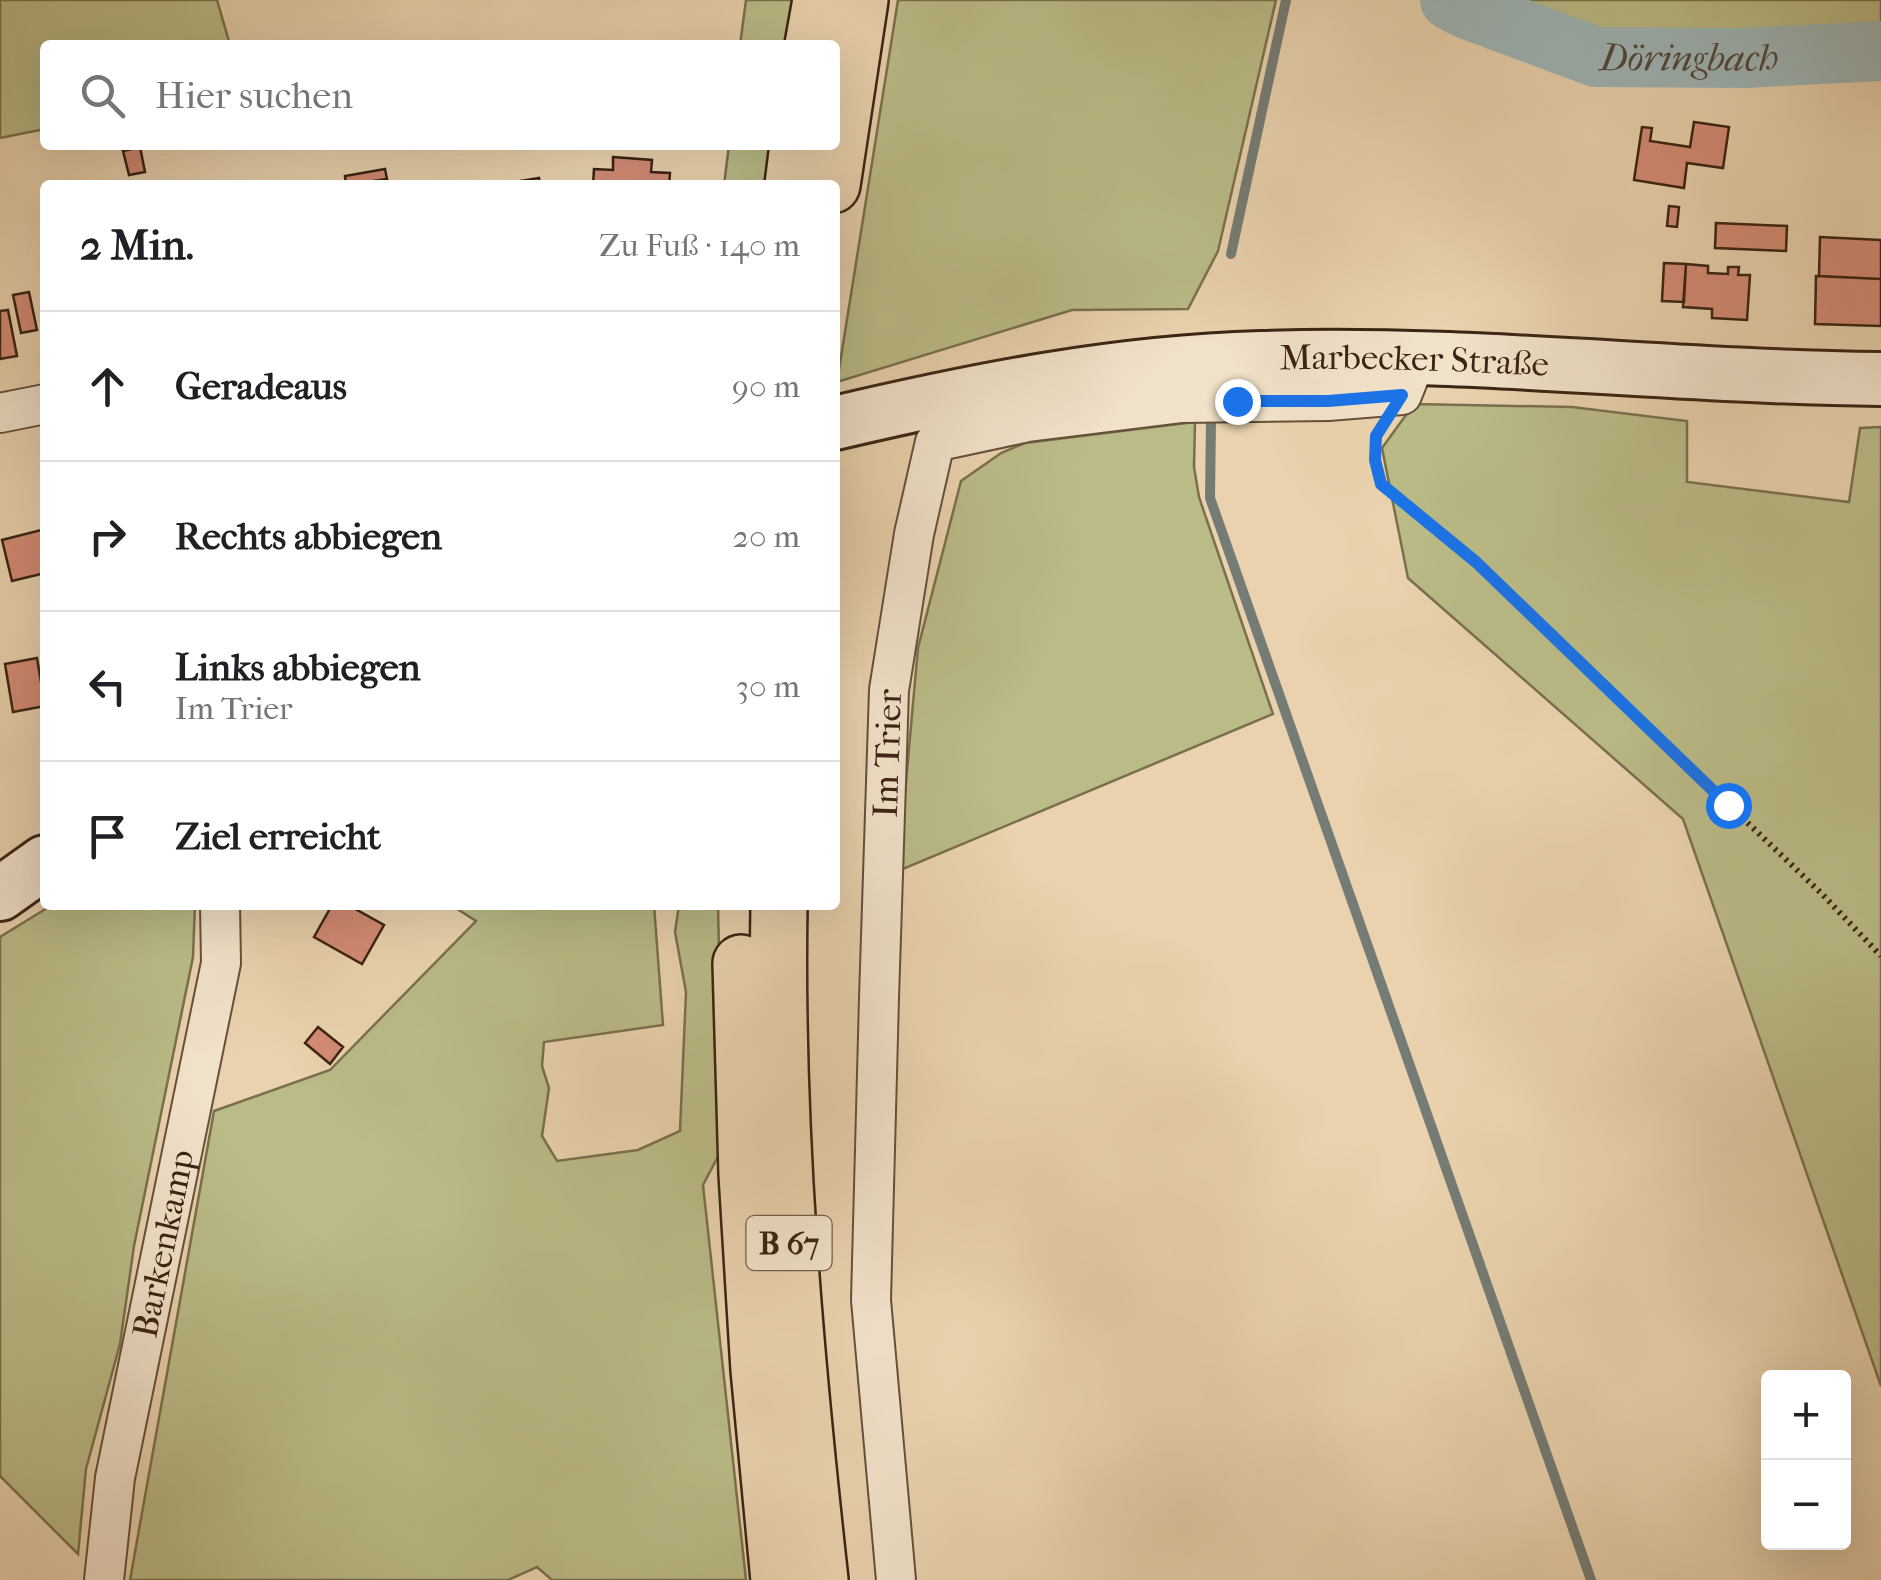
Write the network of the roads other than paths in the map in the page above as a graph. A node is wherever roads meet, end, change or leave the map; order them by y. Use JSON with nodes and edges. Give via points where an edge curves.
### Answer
{"nodes":[{"id":1,"x":821,"y":0,"type":"edge"},
{"id":2,"x":860,"y":0,"type":"edge"},
{"id":3,"x":814,"y":40,"type":"edge"},
{"id":4,"x":840,"y":132,"type":"edge"},
{"id":5,"x":797,"y":150,"type":"edge"},
{"id":6,"x":837,"y":150,"type":"edge"},
{"id":7,"x":793,"y":180,"type":"edge"},
{"id":8,"x":833,"y":180,"type":"edge"},
{"id":9,"x":1409,"y":376,"type":"junction"},
{"id":10,"x":1881,"y":379,"type":"edge"},
{"id":11,"x":40,"y":405,"type":"edge"},
{"id":12,"x":0,"y":413,"type":"edge"},
{"id":13,"x":840,"y":422,"type":"edge"},
{"id":14,"x":40,"y":866,"type":"edge"},
{"id":15,"x":0,"y":894,"type":"edge"},
{"id":16,"x":220,"y":910,"type":"edge"},
{"id":17,"x":742,"y":910,"type":"edge"},
{"id":18,"x":779,"y":910,"type":"edge"},
{"id":19,"x":104,"y":1580,"type":"edge"},
{"id":20,"x":779,"y":1580,"type":"edge"},
{"id":21,"x":820,"y":1580,"type":"edge"},
{"id":22,"x":896,"y":1580,"type":"edge"}],
"edges":[{"from":1,"to":3,"type":"highway"},
{"from":2,"to":4,"type":"highway"},
{"from":5,"to":7,"type":"highway"},
{"from":6,"to":8,"type":"highway"},
{"from":9,"to":10,"type":"main road","name":"Marbecker Straße"},
{"from":9,"to":13,"type":"main road","name":"Marbecker Straße","via":[[1258,358],[1136,366]]},
{"from":9,"to":22,"type":"street","name":"Im Trier","via":[[1328,401],[1182,403],[1028,422],[935,442],[890,690],[878,998],[871,1300]]},
{"from":11,"to":12,"type":"street"},
{"from":14,"to":15,"type":"main road"},
{"from":16,"to":19,"type":"street","name":"Barkenkamp","via":[[221,963],[115,1478]]},
{"from":17,"to":20,"type":"highway","number":"B 67","via":[[746,1174]]},
{"from":18,"to":21,"type":"highway","number":"B 67","via":[[794,1341]]}]}
